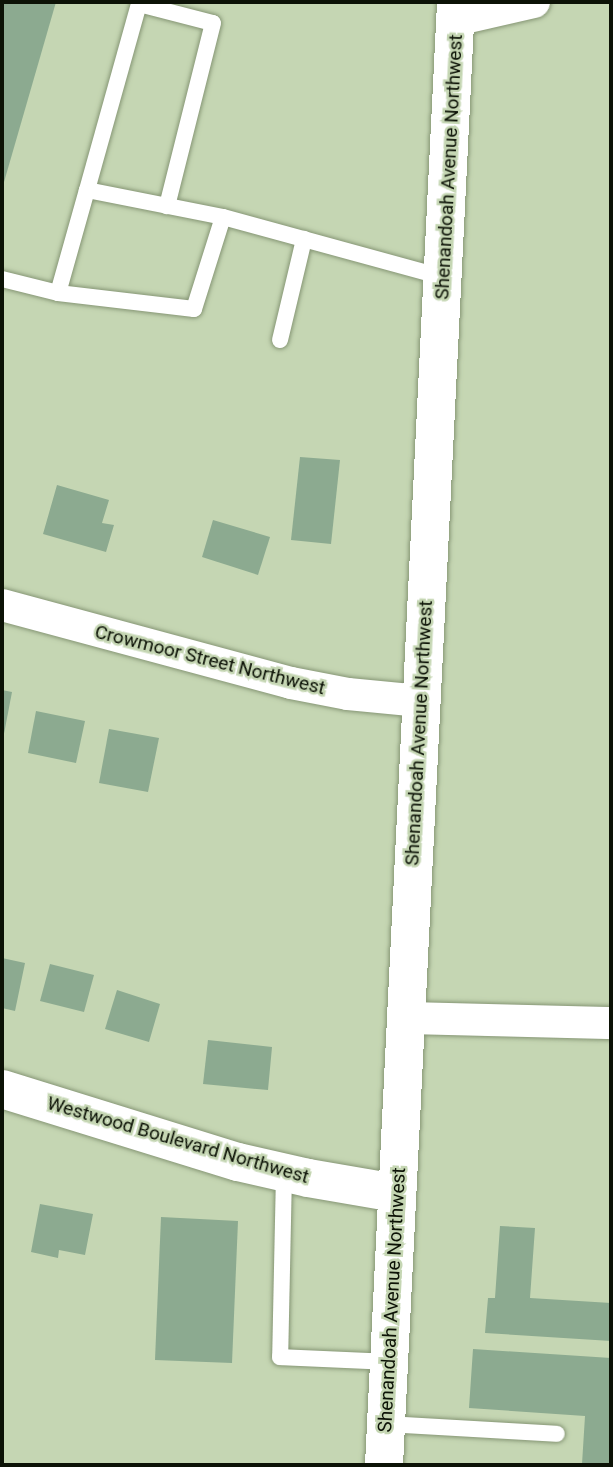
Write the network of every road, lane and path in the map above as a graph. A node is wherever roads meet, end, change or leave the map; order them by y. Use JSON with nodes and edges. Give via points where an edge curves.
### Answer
{"nodes":[{"id":1,"x":534,"y":2,"type":"edge"},
{"id":2,"x":456,"y":11,"type":"edge"},
{"id":3,"x":87,"y":190,"type":"junction"},
{"id":4,"x":167,"y":206,"type":"junction"},
{"id":5,"x":223,"y":217,"type":"junction"},
{"id":6,"x":304,"y":239,"type":"junction"},
{"id":7,"x":444,"y":278,"type":"junction"},
{"id":8,"x":2,"y":279,"type":"edge"},
{"id":9,"x":58,"y":293,"type":"junction"},
{"id":10,"x":280,"y":340,"type":"dead end"},
{"id":11,"x":2,"y":605,"type":"edge"},
{"id":12,"x":421,"y":701,"type":"junction"},
{"id":13,"x":405,"y":1018,"type":"junction"},
{"id":14,"x":611,"y":1023,"type":"edge"},
{"id":15,"x":2,"y":1089,"type":"edge"},
{"id":16,"x":284,"y":1173,"type":"junction"},
{"id":17,"x":396,"y":1193,"type":"junction"},
{"id":18,"x":389,"y":1362,"type":"junction"},
{"id":19,"x":386,"y":1424,"type":"junction"},
{"id":20,"x":557,"y":1434,"type":"dead end"},
{"id":21,"x":384,"y":1465,"type":"edge"}],
"edges":[{"from":1,"to":2,"type":"street"},
{"from":2,"to":7,"type":"main road","name":"Shenandoah Avenue Northwest"},
{"from":3,"to":4,"type":"lane"},
{"from":3,"to":4,"type":"lane","via":[[139,4],[213,23]]},
{"from":3,"to":9,"type":"lane"},
{"from":4,"to":5,"type":"lane"},
{"from":5,"to":6,"type":"lane"},
{"from":5,"to":9,"type":"lane","via":[[194,309]]},
{"from":6,"to":7,"type":"lane"},
{"from":6,"to":10,"type":"lane"},
{"from":7,"to":12,"type":"main road","name":"Shenandoah Avenue Northwest"},
{"from":8,"to":9,"type":"lane"},
{"from":11,"to":12,"type":"street","name":"Crowmoor Street Northwest","via":[[291,683]]},
{"from":12,"to":13,"type":"main road","name":"Shenandoah Avenue Northwest"},
{"from":13,"to":14,"type":"street"},
{"from":13,"to":17,"type":"main road","name":"Shenandoah Avenue Northwest"},
{"from":15,"to":16,"type":"main road","name":"Westwood Boulevard Northwest"},
{"from":16,"to":17,"type":"main road","name":"Westwood Boulevard Northwest"},
{"from":16,"to":18,"type":"lane","via":[[280,1357]]},
{"from":17,"to":18,"type":"main road","name":"Shenandoah Avenue Northwest"},
{"from":18,"to":19,"type":"main road","name":"Shenandoah Avenue Northwest"},
{"from":19,"to":20,"type":"lane"},
{"from":19,"to":21,"type":"main road","name":"Shenandoah Avenue Northwest"}]}
